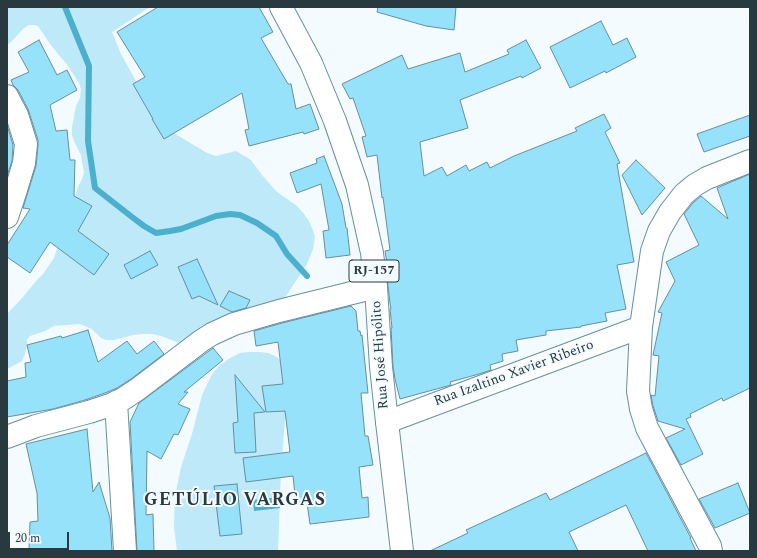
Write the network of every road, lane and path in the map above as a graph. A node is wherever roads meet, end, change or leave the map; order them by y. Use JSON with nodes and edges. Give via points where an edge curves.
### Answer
{"nodes":[{"id":1,"x":281,"y":7,"type":"edge"},
{"id":2,"x":7,"y":96,"type":"edge"},
{"id":3,"x":750,"y":161,"type":"edge"},
{"id":4,"x":7,"y":217,"type":"edge"},
{"id":5,"x":376,"y":287,"type":"junction"},
{"id":6,"x":640,"y":327,"type":"junction"},
{"id":7,"x":116,"y":402,"type":"junction"},
{"id":8,"x":387,"y":422,"type":"junction"},
{"id":9,"x":7,"y":437,"type":"edge"},
{"id":10,"x":125,"y":551,"type":"edge"},
{"id":11,"x":402,"y":551,"type":"edge"},
{"id":12,"x":712,"y":551,"type":"edge"}],
"edges":[{"from":1,"to":5,"type":"street","name":"Rua José Hipólito","number":"RJ-157","via":[[311,63],[336,121],[357,184],[372,253]]},
{"from":2,"to":4,"type":"street","via":[[17,115],[26,144],[24,163]]},
{"from":3,"to":6,"type":"street","via":[[695,185],[670,212],[659,231],[652,251]]},
{"from":5,"to":7,"type":"street","via":[[234,324],[201,341],[138,389]]},
{"from":5,"to":8,"type":"street","name":"Rua José Hipólito","number":"RJ-157"},
{"from":6,"to":8,"type":"street","name":"Rua Izaltino Xavier Ribeiro"},
{"from":6,"to":12,"type":"street","via":[[640,409],[647,428]]},
{"from":7,"to":9,"type":"street"},
{"from":7,"to":10,"type":"street"},
{"from":8,"to":11,"type":"street","name":"Rua José Hipólito","number":"RJ-157"}]}
